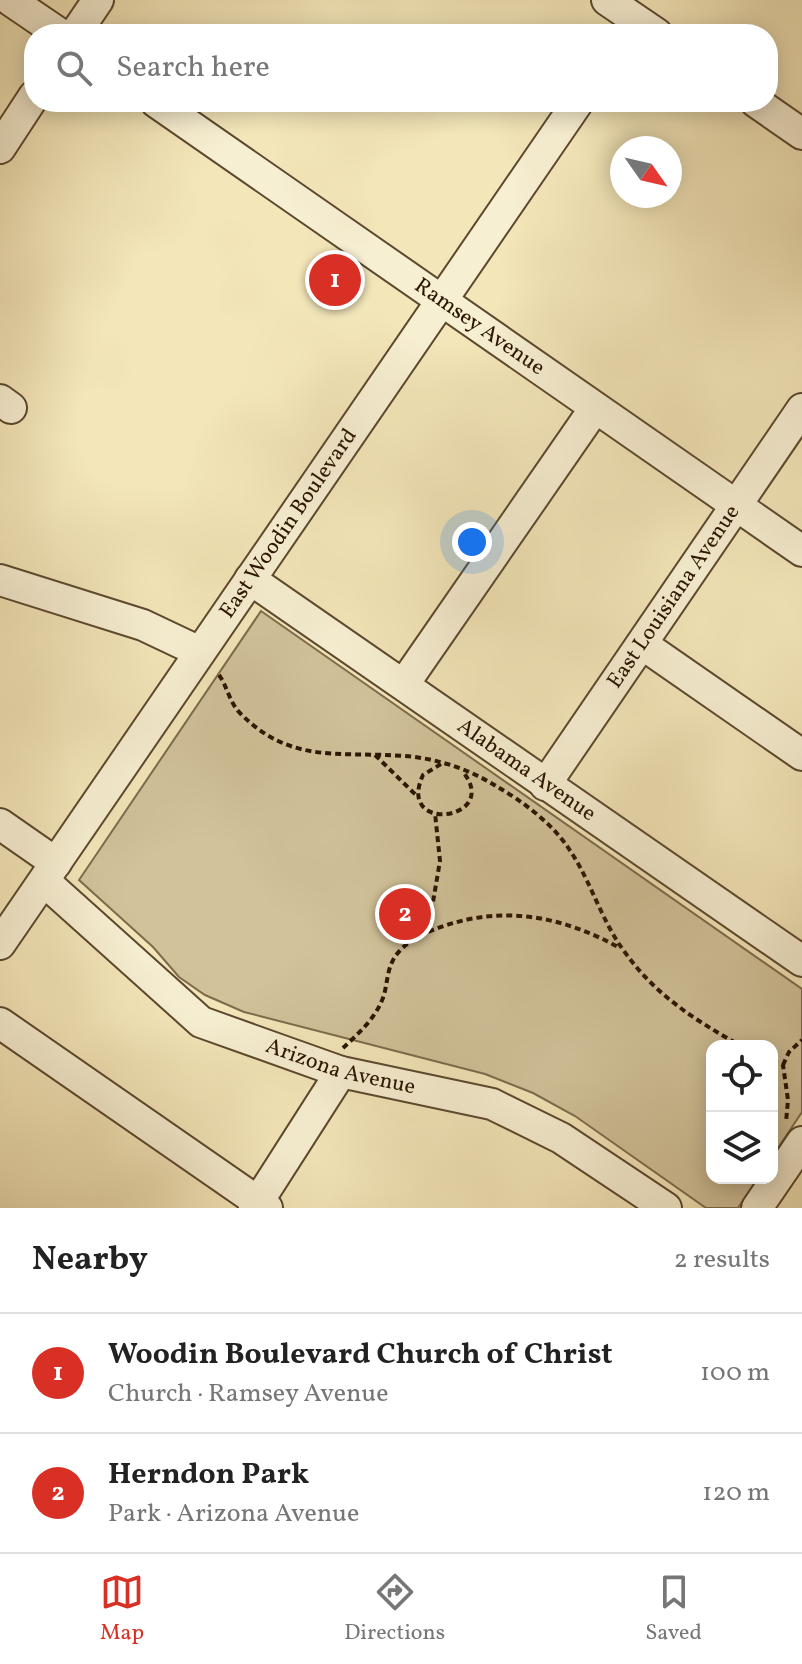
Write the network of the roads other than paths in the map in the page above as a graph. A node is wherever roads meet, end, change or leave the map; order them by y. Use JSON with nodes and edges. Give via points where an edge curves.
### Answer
{"nodes":[{"id":1,"x":10,"y":0,"type":"edge"},
{"id":2,"x":98,"y":0,"type":"edge"},
{"id":3,"x":607,"y":0,"type":"edge"},
{"id":4,"x":641,"y":22,"type":"edge"},
{"id":5,"x":45,"y":24,"type":"edge"},
{"id":6,"x":82,"y":24,"type":"edge"},
{"id":7,"x":24,"y":111,"type":"edge"},
{"id":8,"x":170,"y":112,"type":"edge"},
{"id":9,"x":571,"y":112,"type":"edge"},
{"id":10,"x":776,"y":112,"type":"edge"},
{"id":11,"x":799,"y":124,"type":"edge"},
{"id":12,"x":0,"y":148,"type":"edge"},
{"id":13,"x":439,"y":302,"type":"junction"},
{"id":14,"x":595,"y":408,"type":"junction"},
{"id":15,"x":802,"y":409,"type":"edge"},
{"id":16,"x":736,"y":505,"type":"junction"},
{"id":17,"x":802,"y":551,"type":"edge"},
{"id":18,"x":250,"y":579,"type":"junction"},
{"id":19,"x":0,"y":580,"type":"edge"},
{"id":20,"x":642,"y":644,"type":"junction"},
{"id":21,"x":209,"y":663,"type":"junction"},
{"id":22,"x":404,"y":684,"type":"junction"},
{"id":23,"x":802,"y":755,"type":"edge"},
{"id":24,"x":545,"y":785,"type":"junction"},
{"id":25,"x":0,"y":824,"type":"edge"},
{"id":26,"x":50,"y":872,"type":"junction"},
{"id":27,"x":0,"y":944,"type":"edge"},
{"id":28,"x":802,"y":961,"type":"edge"},
{"id":29,"x":0,"y":1023,"type":"edge"},
{"id":30,"x":338,"y":1064,"type":"junction"},
{"id":31,"x":794,"y":1136,"type":"edge"},
{"id":32,"x":259,"y":1206,"type":"edge"},
{"id":33,"x":666,"y":1208,"type":"edge"},
{"id":34,"x":757,"y":1208,"type":"edge"}],
"edges":[{"from":1,"to":5,"type":"street"},
{"from":2,"to":6,"type":"street"},
{"from":3,"to":4,"type":"street"},
{"from":7,"to":12,"type":"street"},
{"from":8,"to":13,"type":"street","name":"Ramsey Avenue"},
{"from":9,"to":13,"type":"street","name":"East Woodin Boulevard"},
{"from":10,"to":11,"type":"street"},
{"from":13,"to":14,"type":"street","name":"Ramsey Avenue"},
{"from":13,"to":18,"type":"street","name":"East Woodin Boulevard"},
{"from":14,"to":16,"type":"street","name":"Ramsey Avenue"},
{"from":14,"to":22,"type":"street"},
{"from":15,"to":16,"type":"street","name":"East Louisiana Avenue"},
{"from":16,"to":17,"type":"street","name":"Ramsey Avenue"},
{"from":16,"to":20,"type":"street","name":"East Louisiana Avenue"},
{"from":18,"to":21,"type":"street","name":"East Woodin Boulevard"},
{"from":18,"to":22,"type":"street","name":"Alabama Avenue"},
{"from":19,"to":21,"type":"street","via":[[143,625]]},
{"from":20,"to":23,"type":"street"},
{"from":20,"to":24,"type":"street","name":"East Louisiana Avenue"},
{"from":21,"to":26,"type":"street","name":"East Woodin Boulevard"},
{"from":22,"to":24,"type":"street","name":"Alabama Avenue"},
{"from":24,"to":28,"type":"street","name":"Alabama Avenue"},
{"from":25,"to":26,"type":"street","name":"Arizona Avenue"},
{"from":26,"to":27,"type":"street","name":"East Woodin Boulevard"},
{"from":26,"to":30,"type":"street","name":"Arizona Avenue","via":[[201,1022]]},
{"from":29,"to":32,"type":"street"},
{"from":30,"to":32,"type":"street"},
{"from":30,"to":33,"type":"street","name":"Arizona Avenue","via":[[513,1112]]},
{"from":31,"to":34,"type":"street"}]}
